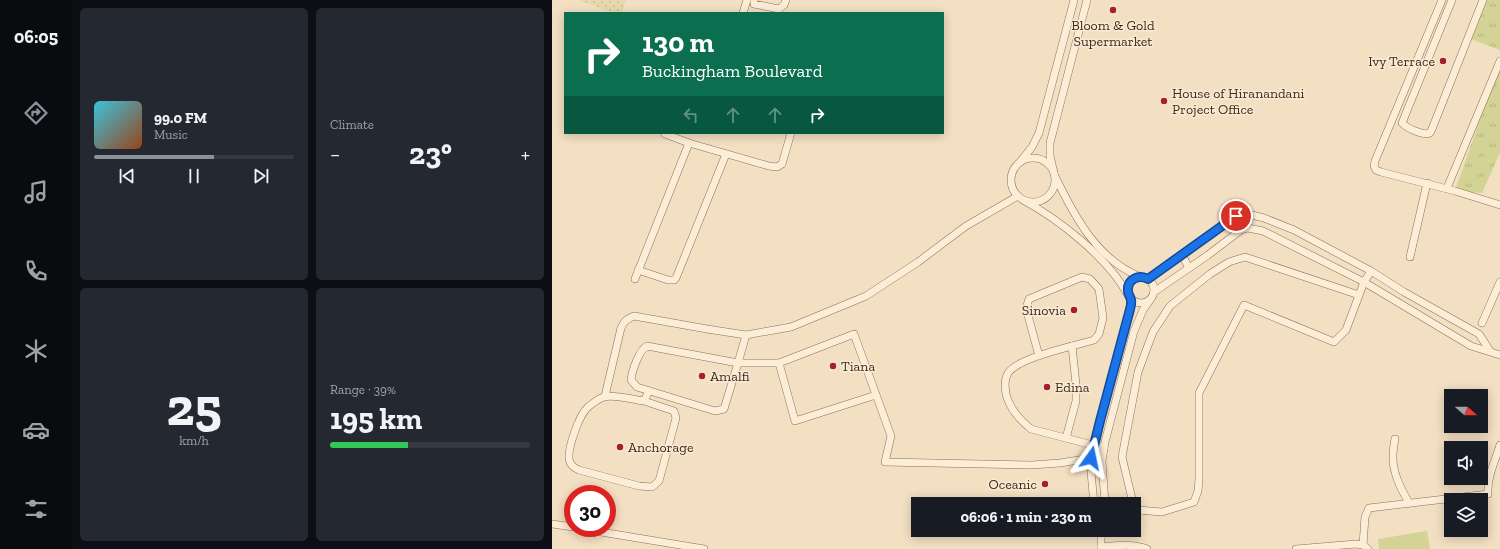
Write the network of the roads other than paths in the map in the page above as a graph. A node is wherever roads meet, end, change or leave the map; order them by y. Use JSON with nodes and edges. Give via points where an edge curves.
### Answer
{"nodes":[{"id":1,"x":747,"y":0,"type":"edge"},
{"id":2,"x":754,"y":0,"type":"edge"},
{"id":3,"x":786,"y":0,"type":"edge"},
{"id":4,"x":1074,"y":0,"type":"edge"},
{"id":5,"x":1087,"y":0,"type":"edge"},
{"id":6,"x":1442,"y":0,"type":"edge"},
{"id":7,"x":1452,"y":0,"type":"edge"},
{"id":8,"x":1483,"y":0,"type":"edge"},
{"id":9,"x":743,"y":12,"type":"edge"},
{"id":10,"x":1500,"y":61,"type":"edge"},
{"id":11,"x":666,"y":134,"type":"edge"},
{"id":12,"x":791,"y":134,"type":"edge"},
{"id":13,"x":689,"y":143,"type":"junction"},
{"id":14,"x":726,"y":154,"type":"junction"},
{"id":15,"x":1020,"y":162,"type":"junction"},
{"id":16,"x":1054,"y":174,"type":"junction"},
{"id":17,"x":1427,"y":184,"type":"junction"},
{"id":18,"x":1447,"y":188,"type":"junction"},
{"id":19,"x":1021,"y":198,"type":"junction"},
{"id":20,"x":1500,"y":205,"type":"edge"},
{"id":21,"x":1182,"y":255,"type":"junction"},
{"id":22,"x":1410,"y":257,"type":"dead end"},
{"id":23,"x":1189,"y":268,"type":"junction"},
{"id":24,"x":638,"y":270,"type":"junction"},
{"id":25,"x":1371,"y":271,"type":"junction"},
{"id":26,"x":1145,"y":278,"type":"junction"},
{"id":27,"x":635,"y":279,"type":"dead end"},
{"id":28,"x":1364,"y":282,"type":"junction"},
{"id":29,"x":1500,"y":282,"type":"edge"},
{"id":30,"x":1154,"y":292,"type":"junction"},
{"id":31,"x":1359,"y":295,"type":"junction"},
{"id":32,"x":1130,"y":297,"type":"junction"},
{"id":33,"x":1150,"y":300,"type":"junction"},
{"id":34,"x":1482,"y":323,"type":"dead end"},
{"id":35,"x":746,"y":335,"type":"junction"},
{"id":36,"x":1072,"y":346,"type":"junction"},
{"id":37,"x":1490,"y":351,"type":"junction"},
{"id":38,"x":1500,"y":355,"type":"edge"},
{"id":39,"x":1039,"y":356,"type":"junction"},
{"id":40,"x":738,"y":363,"type":"junction"},
{"id":41,"x":780,"y":363,"type":"junction"},
{"id":42,"x":649,"y":391,"type":"junction"},
{"id":43,"x":876,"y":395,"type":"junction"},
{"id":44,"x":605,"y":396,"type":"junction"},
{"id":45,"x":644,"y":401,"type":"junction"},
{"id":46,"x":1066,"y":438,"type":"junction"},
{"id":47,"x":1395,"y":439,"type":"dead end"},
{"id":48,"x":1094,"y":445,"type":"junction"},
{"id":49,"x":1500,"y":445,"type":"edge"},
{"id":50,"x":1104,"y":448,"type":"junction"},
{"id":51,"x":1091,"y":458,"type":"junction"},
{"id":52,"x":1093,"y":497,"type":"edge"},
{"id":53,"x":1105,"y":497,"type":"edge"},
{"id":54,"x":1409,"y":503,"type":"junction"},
{"id":55,"x":552,"y":524,"type":"edge"},
{"id":56,"x":564,"y":526,"type":"edge"},
{"id":57,"x":616,"y":534,"type":"edge"},
{"id":58,"x":1101,"y":538,"type":"edge"},
{"id":59,"x":1366,"y":547,"type":"edge"},
{"id":60,"x":1101,"y":548,"type":"edge"},
{"id":61,"x":704,"y":549,"type":"edge"},
{"id":62,"x":1147,"y":549,"type":"edge"},
{"id":63,"x":1296,"y":549,"type":"edge"}],
"edges":[{"from":1,"to":9,"type":"street"},
{"from":2,"to":3,"type":"street","via":[[754,4],[779,9]]},
{"from":4,"to":15,"type":"street","via":[[1039,133]]},
{"from":5,"to":16,"type":"street","via":[[1050,142],[1050,161]]},
{"from":6,"to":17,"type":"street","via":[[1374,164],[1378,171]]},
{"from":7,"to":8,"type":"street","via":[[1402,123],[1425,134],[1430,133],[1432,129]]},
{"from":10,"to":18,"type":"street"},
{"from":11,"to":13,"type":"street"},
{"from":12,"to":14,"type":"street","via":[[782,164],[777,167]]},
{"from":13,"to":14,"type":"street"},
{"from":13,"to":24,"type":"street"},
{"from":14,"to":24,"type":"street","via":[[676,278],[668,280]]},
{"from":15,"to":16,"type":"street","via":[[1031,157],[1041,159],[1050,166]]},
{"from":15,"to":19,"type":"street","via":[[1011,177],[1012,188]]},
{"from":16,"to":19,"type":"street","via":[[1054,188],[1048,196],[1037,202]]},
{"from":16,"to":26,"type":"street","via":[[1075,215],[1094,240],[1116,263]]},
{"from":17,"to":18,"type":"street"},
{"from":17,"to":22,"type":"street"},
{"from":18,"to":20,"type":"street"},
{"from":19,"to":32,"type":"street","via":[[1049,215],[1083,243],[1113,273]]},
{"from":19,"to":35,"type":"street","via":[[966,226],[866,296],[791,327]]},
{"from":21,"to":23,"type":"street"},
{"from":21,"to":25,"type":"street","via":[[1236,216],[1243,214],[1264,218],[1294,230]]},
{"from":21,"to":26,"type":"street"},
{"from":23,"to":28,"type":"street","via":[[1241,230],[1248,228],[1263,231]]},
{"from":23,"to":30,"type":"street"},
{"from":24,"to":27,"type":"street"},
{"from":25,"to":28,"type":"street"},
{"from":25,"to":37,"type":"street","via":[[1479,334]]},
{"from":26,"to":30,"type":"street","via":[[1153,283]]},
{"from":26,"to":32,"type":"street","via":[[1137,277],[1130,283]]},
{"from":28,"to":31,"type":"street"},
{"from":28,"to":37,"type":"street","via":[[1471,346]]},
{"from":29,"to":34,"type":"street"},
{"from":30,"to":33,"type":"street"},
{"from":31,"to":31,"type":"street","via":[[1245,257],[1229,262],[1170,306],[1153,332],[1138,372],[1122,457],[1133,503],[1138,510],[1162,512],[1194,502],[1199,480],[1199,393],[1244,305],[1334,342],[1346,330]]},
{"from":32,"to":33,"type":"street","via":[[1138,304]]},
{"from":32,"to":48,"type":"street","via":[[1129,313]]},
{"from":33,"to":50,"type":"street","via":[[1142,310],[1134,331]]},
{"from":35,"to":40,"type":"street"},
{"from":35,"to":44,"type":"street","via":[[634,316],[628,318],[621,328]]},
{"from":36,"to":39,"type":"street"},
{"from":36,"to":39,"type":"street","via":[[1094,340],[1104,318],[1099,289],[1090,279],[1082,277],[1029,299],[1026,308]]},
{"from":36,"to":46,"type":"street","via":[[1076,401]]},
{"from":37,"to":38,"type":"street"},
{"from":39,"to":46,"type":"street","via":[[1016,365],[1008,373],[1004,384],[1009,405],[1031,429]]},
{"from":40,"to":41,"type":"street"},
{"from":40,"to":42,"type":"street","via":[[722,410],[715,411]]},
{"from":40,"to":42,"type":"street","via":[[647,346],[640,355],[631,380],[637,387]]},
{"from":41,"to":43,"type":"street","via":[[854,334]]},
{"from":41,"to":43,"type":"street","via":[[795,421]]},
{"from":42,"to":45,"type":"street"},
{"from":43,"to":51,"type":"street","via":[[891,436],[885,462],[1032,465]]},
{"from":44,"to":45,"type":"street"},
{"from":44,"to":45,"type":"street","via":[[587,407],[578,425],[570,448],[569,460],[572,467],[639,486],[652,487],[659,481],[676,418],[674,411]]},
{"from":46,"to":48,"type":"street"},
{"from":47,"to":54,"type":"street","via":[[1392,456],[1395,470],[1399,485]]},
{"from":48,"to":50,"type":"street"},
{"from":48,"to":51,"type":"street"},
{"from":49,"to":54,"type":"street","via":[[1489,476],[1488,494]]},
{"from":50,"to":53,"type":"street","via":[[1102,472]]},
{"from":51,"to":52,"type":"street"},
{"from":54,"to":59,"type":"street","via":[[1369,508],[1365,517]]},
{"from":55,"to":56,"type":"street"},
{"from":57,"to":61,"type":"street"},
{"from":58,"to":60,"type":"street"},
{"from":59,"to":63,"type":"street","via":[[1356,544]]},
{"from":60,"to":62,"type":"street","via":[[1137,546]]}]}
